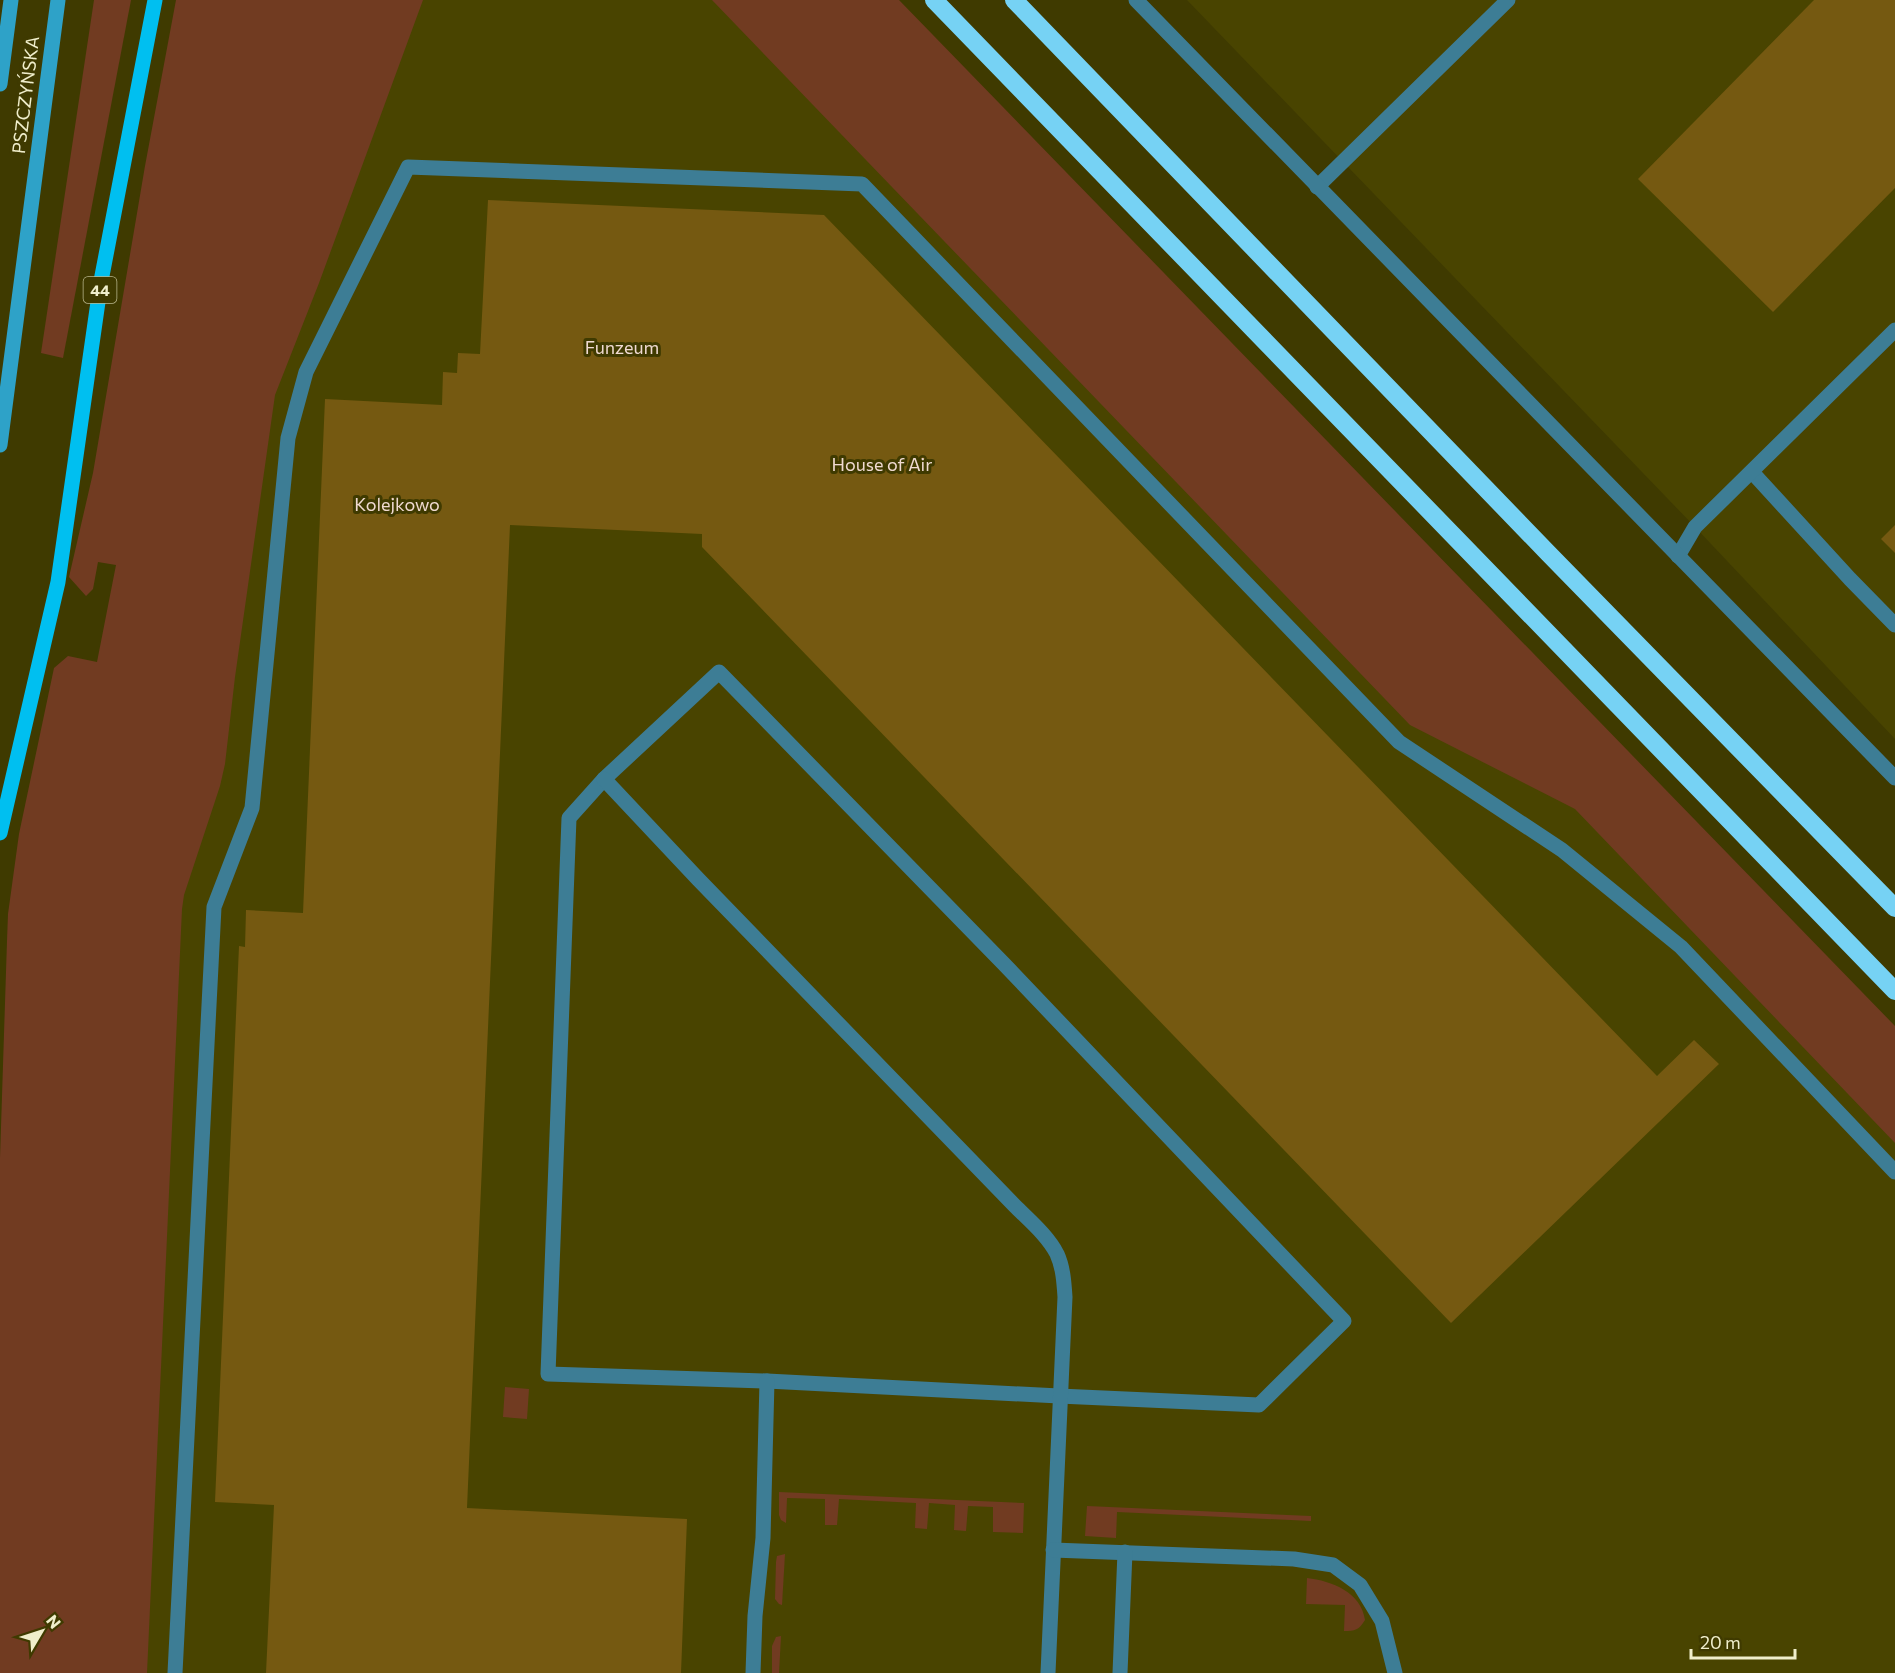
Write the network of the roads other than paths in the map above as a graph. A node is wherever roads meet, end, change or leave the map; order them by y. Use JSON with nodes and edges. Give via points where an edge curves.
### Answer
{"nodes":[{"id":1,"x":11,"y":0,"type":"edge"},
{"id":2,"x":58,"y":0,"type":"edge"},
{"id":3,"x":155,"y":0,"type":"edge"},
{"id":4,"x":934,"y":0,"type":"edge"},
{"id":5,"x":1014,"y":0,"type":"edge"},
{"id":6,"x":1136,"y":0,"type":"edge"},
{"id":7,"x":1508,"y":0,"type":"edge"},
{"id":8,"x":0,"y":84,"type":"edge"},
{"id":9,"x":1317,"y":187,"type":"junction"},
{"id":10,"x":1895,"y":330,"type":"edge"},
{"id":11,"x":0,"y":445,"type":"edge"},
{"id":12,"x":1752,"y":472,"type":"junction"},
{"id":13,"x":1678,"y":556,"type":"junction"},
{"id":14,"x":1895,"y":625,"type":"edge"},
{"id":15,"x":1895,"y":778,"type":"edge"},
{"id":16,"x":604,"y":779,"type":"junction"},
{"id":17,"x":0,"y":833,"type":"edge"},
{"id":18,"x":1895,"y":908,"type":"edge"},
{"id":19,"x":1895,"y":991,"type":"edge"},
{"id":20,"x":1895,"y":1172,"type":"edge"},
{"id":21,"x":767,"y":1381,"type":"junction"},
{"id":22,"x":1059,"y":1396,"type":"junction"},
{"id":23,"x":1053,"y":1550,"type":"junction"},
{"id":24,"x":1125,"y":1552,"type":"junction"},
{"id":25,"x":175,"y":1673,"type":"edge"},
{"id":26,"x":753,"y":1673,"type":"edge"},
{"id":27,"x":1048,"y":1673,"type":"edge"},
{"id":28,"x":1120,"y":1673,"type":"edge"},
{"id":29,"x":1395,"y":1673,"type":"edge"}],
"edges":[{"from":1,"to":8,"type":"main road","name":"PSZCZYŃSKA"},
{"from":2,"to":11,"type":"main road","name":"PSZCZYŃSKA"},
{"from":3,"to":17,"type":"main road","number":"44","via":[[101,281],[58,582]]},
{"from":4,"to":19,"type":"highway"},
{"from":5,"to":18,"type":"highway"},
{"from":6,"to":9,"type":"street"},
{"from":7,"to":9,"type":"street"},
{"from":9,"to":13,"type":"street"},
{"from":10,"to":12,"type":"street"},
{"from":12,"to":13,"type":"street","via":[[1695,527]]},
{"from":12,"to":14,"type":"street"},
{"from":13,"to":15,"type":"street"},
{"from":16,"to":21,"type":"street","via":[[569,818],[548,1374]]},
{"from":16,"to":22,"type":"street","via":[[1057,1253],[1065,1297]]},
{"from":16,"to":22,"type":"street","via":[[719,672],[1344,1321],[1259,1405]]},
{"from":20,"to":25,"type":"street","via":[[1681,947],[1562,850],[1399,742],[862,184],[408,166],[306,372],[288,438],[252,808],[214,908]]},
{"from":21,"to":22,"type":"street"},
{"from":21,"to":26,"type":"street","via":[[763,1538]]},
{"from":22,"to":23,"type":"street"},
{"from":23,"to":24,"type":"street"},
{"from":23,"to":27,"type":"street"},
{"from":24,"to":28,"type":"street"},
{"from":24,"to":29,"type":"street","via":[[1294,1559],[1333,1565],[1360,1585],[1382,1621]]}]}
